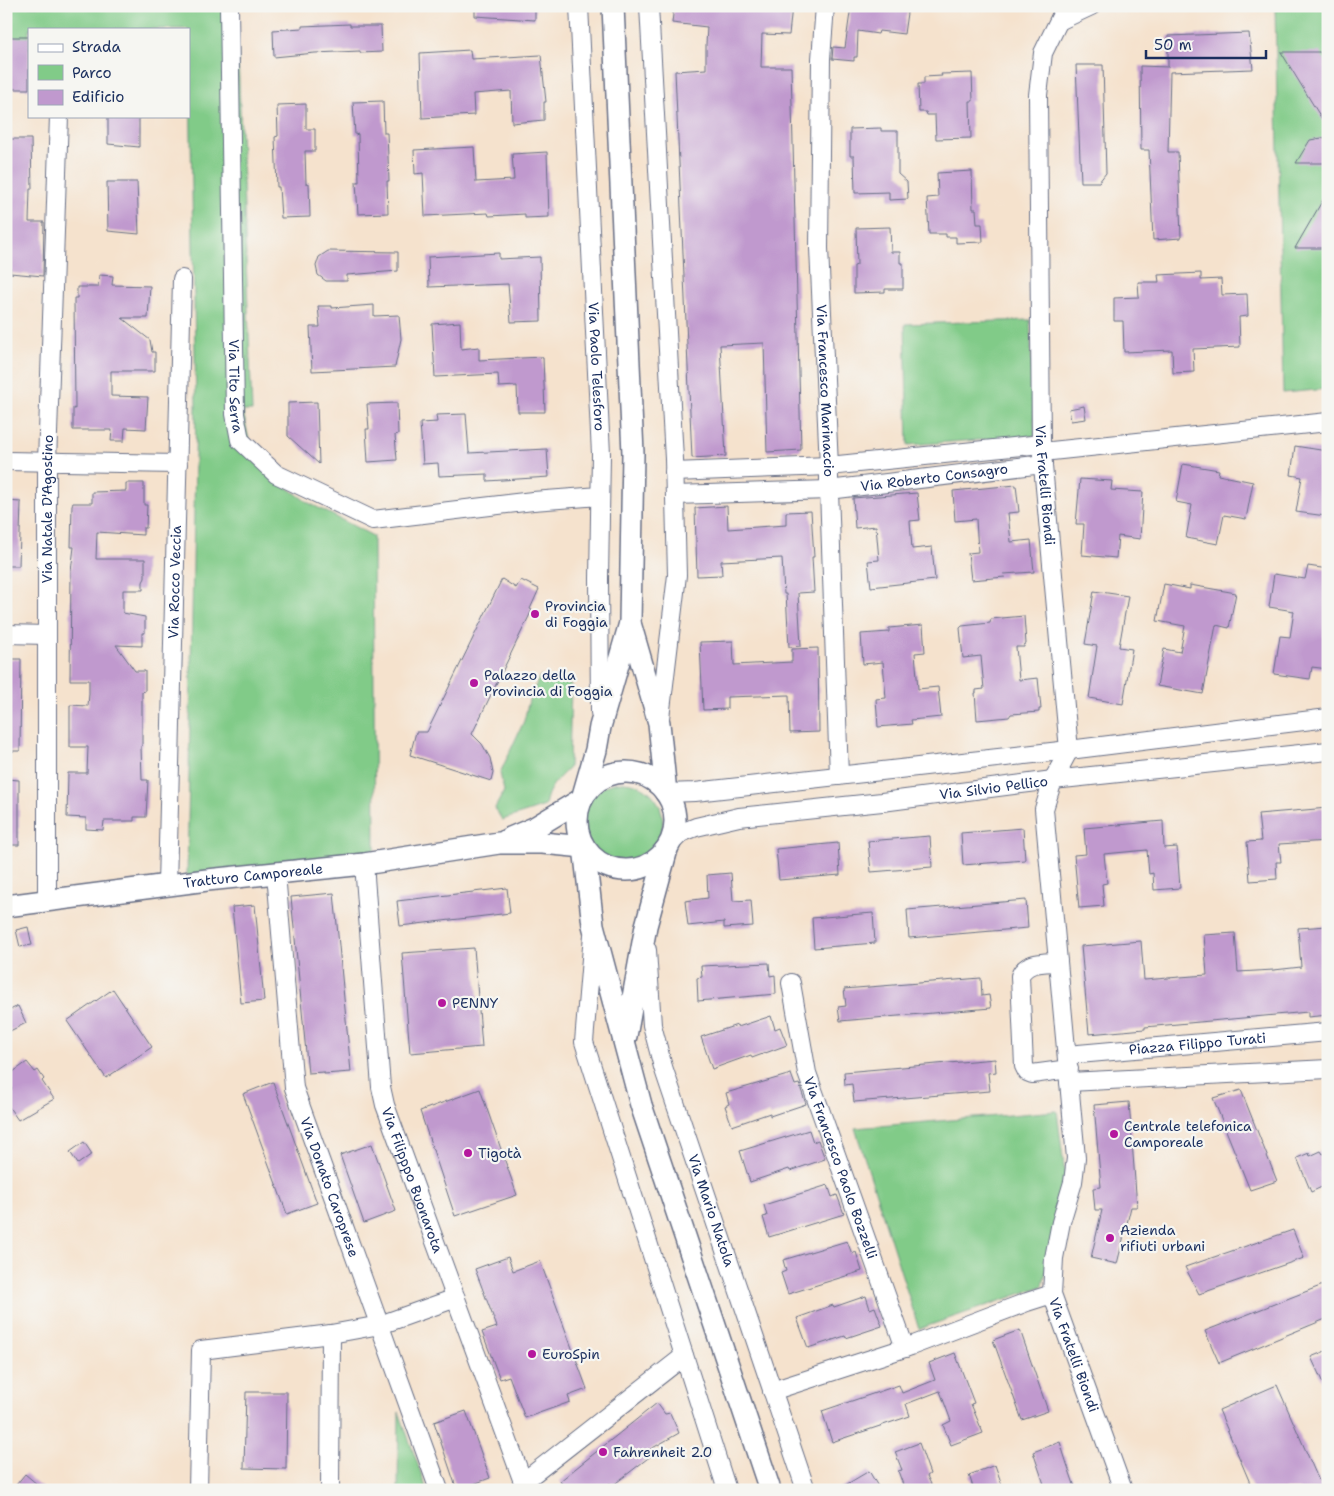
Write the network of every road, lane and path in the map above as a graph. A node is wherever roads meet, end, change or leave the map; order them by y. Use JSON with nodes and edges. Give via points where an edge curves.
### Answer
{"nodes":[{"id":1,"x":229,"y":6,"type":"edge"},
{"id":2,"x":579,"y":6,"type":"edge"},
{"id":3,"x":613,"y":6,"type":"edge"},
{"id":4,"x":649,"y":6,"type":"edge"},
{"id":5,"x":825,"y":6,"type":"edge"},
{"id":6,"x":1091,"y":6,"type":"edge"},
{"id":7,"x":1062,"y":13,"type":"edge"},
{"id":8,"x":59,"y":118,"type":"edge"},
{"id":9,"x":182,"y":279,"type":"dead end"},
{"id":10,"x":1328,"y":422,"type":"edge"},
{"id":11,"x":1042,"y":453,"type":"junction"},
{"id":12,"x":6,"y":461,"type":"edge"},
{"id":13,"x":47,"y":462,"type":"junction"},
{"id":14,"x":178,"y":464,"type":"junction"},
{"id":15,"x":829,"y":466,"type":"junction"},
{"id":16,"x":674,"y":472,"type":"junction"},
{"id":17,"x":829,"y":490,"type":"junction"},
{"id":18,"x":675,"y":494,"type":"junction"},
{"id":19,"x":600,"y":496,"type":"junction"},
{"id":20,"x":630,"y":622,"type":"junction"},
{"id":21,"x":6,"y":634,"type":"edge"},
{"id":22,"x":47,"y":635,"type":"junction"},
{"id":23,"x":1328,"y":718,"type":"edge"},
{"id":24,"x":659,"y":723,"type":"junction"},
{"id":25,"x":600,"y":727,"type":"junction"},
{"id":26,"x":1069,"y":750,"type":"junction"},
{"id":27,"x":1328,"y":751,"type":"edge"},
{"id":28,"x":839,"y":776,"type":"junction"},
{"id":29,"x":1053,"y":780,"type":"junction"},
{"id":30,"x":666,"y":793,"type":"junction"},
{"id":31,"x":582,"y":799,"type":"junction"},
{"id":32,"x":499,"y":843,"type":"junction"},
{"id":33,"x":668,"y":846,"type":"junction"},
{"id":34,"x":584,"y":847,"type":"junction"},
{"id":35,"x":364,"y":864,"type":"junction"},
{"id":36,"x":276,"y":872,"type":"junction"},
{"id":37,"x":167,"y":886,"type":"junction"},
{"id":38,"x":47,"y":901,"type":"junction"},
{"id":39,"x":6,"y":906,"type":"edge"},
{"id":40,"x":593,"y":925,"type":"junction"},
{"id":41,"x":646,"y":926,"type":"junction"},
{"id":42,"x":1058,"y":962,"type":"junction"},
{"id":43,"x":791,"y":984,"type":"dead end"},
{"id":44,"x":1328,"y":1032,"type":"edge"},
{"id":45,"x":624,"y":1043,"type":"junction"},
{"id":46,"x":1068,"y":1069,"type":"junction"},
{"id":47,"x":1328,"y":1069,"type":"edge"},
{"id":48,"x":1052,"y":1294,"type":"junction"},
{"id":49,"x":456,"y":1298,"type":"junction"},
{"id":50,"x":380,"y":1325,"type":"junction"},
{"id":51,"x":331,"y":1334,"type":"junction"},
{"id":52,"x":905,"y":1348,"type":"junction"},
{"id":53,"x":684,"y":1356,"type":"junction"},
{"id":54,"x":772,"y":1391,"type":"junction"},
{"id":55,"x":525,"y":1486,"type":"edge"},
{"id":56,"x":198,"y":1490,"type":"edge"},
{"id":57,"x":330,"y":1490,"type":"edge"},
{"id":58,"x":439,"y":1490,"type":"edge"},
{"id":59,"x":727,"y":1490,"type":"edge"},
{"id":60,"x":770,"y":1490,"type":"edge"},
{"id":61,"x":806,"y":1490,"type":"edge"},
{"id":62,"x":1123,"y":1490,"type":"edge"}],
"edges":[{"from":1,"to":19,"type":"street","name":"Via Tito Serra","via":[[235,414],[240,440],[276,474],[373,520]]},
{"from":2,"to":19,"type":"street","name":"Via Paolo Telesforo"},
{"from":3,"to":20,"type":"street","name":"Via Paolo Telesforo","via":[[633,453]]},
{"from":4,"to":16,"type":"street","name":"Via Paolo Telesforo"},
{"from":5,"to":15,"type":"street","name":"Via Francesco Marinaccio","via":[[821,58],[819,248]]},
{"from":6,"to":7,"type":"street"},
{"from":7,"to":11,"type":"street","name":"Via Fratelli Biondi","via":[[1042,53],[1038,95]]},
{"from":8,"to":13,"type":"street","name":"Via Natale D'Agostino"},
{"from":9,"to":14,"type":"street","name":"Via Rocco Veccia"},
{"from":10,"to":11,"type":"street","name":"Via Roberto Consagro"},
{"from":11,"to":15,"type":"street","name":"Via Roberto Consagro"},
{"from":11,"to":17,"type":"street","name":"Via Roberto Consagro"},
{"from":11,"to":26,"type":"street","name":"Via Fratelli Biondi"},
{"from":12,"to":13,"type":"street"},
{"from":13,"to":14,"type":"street"},
{"from":13,"to":22,"type":"street","name":"Via Natale D'Agostino"},
{"from":14,"to":37,"type":"street","name":"Via Rocco Veccia"},
{"from":15,"to":16,"type":"street","name":"Via Roberto Consagro"},
{"from":15,"to":17,"type":"street","name":"Via Francesco Marinaccio"},
{"from":16,"to":18,"type":"street","name":"Via Paolo Telesforo"},
{"from":17,"to":18,"type":"street","name":"Via Roberto Consagro"},
{"from":17,"to":28,"type":"street","name":"Via Francesco Marinaccio"},
{"from":18,"to":24,"type":"street","name":"Via Paolo Telesforo","via":[[676,575]]},
{"from":19,"to":25,"type":"street","name":"Via Paolo Telesforo"},
{"from":20,"to":24,"type":"street","name":"Via Paolo Telesforo"},
{"from":20,"to":25,"type":"street","name":"Via Paolo Telesforo"},
{"from":21,"to":22,"type":"street"},
{"from":22,"to":38,"type":"street","name":"Via Natale D'Agostino"},
{"from":23,"to":26,"type":"street","name":"Via Silvio Pellico"},
{"from":24,"to":30,"type":"street","name":"Via Paolo Telesforo"},
{"from":25,"to":31,"type":"street","name":"Via Paolo Telesforo"},
{"from":26,"to":28,"type":"street","name":"Via Silvio Pellico"},
{"from":26,"to":29,"type":"street","name":"Via Fratelli Biondi"},
{"from":27,"to":29,"type":"street","name":"Via Silvio Pellico"},
{"from":28,"to":30,"type":"street","name":"Via Silvio Pellico"},
{"from":29,"to":33,"type":"street","name":"Via Silvio Pellico","via":[[739,817],[681,833]]},
{"from":29,"to":42,"type":"street","name":"Via Fratelli Biondi","via":[[1044,809]]},
{"from":30,"to":31,"type":"street","via":[[644,776],[620,773],[596,783]]},
{"from":30,"to":33,"type":"street","via":[[674,817]]},
{"from":31,"to":32,"type":"street","name":"Tratturo Camporeale","via":[[534,828]]},
{"from":31,"to":34,"type":"street","via":[[577,823]]},
{"from":32,"to":34,"type":"street","name":"Tratturo Camporeale"},
{"from":32,"to":35,"type":"street","name":"Tratturo Camporeale"},
{"from":33,"to":34,"type":"street","via":[[652,863],[631,870],[602,864]]},
{"from":33,"to":41,"type":"street","name":"Via Mario Natola"},
{"from":34,"to":40,"type":"street","name":"Via Mario Natola"},
{"from":35,"to":36,"type":"street","name":"Tratturo Camporeale"},
{"from":35,"to":49,"type":"street","name":"Via Filipppo Buonarota","via":[[383,1096]]},
{"from":36,"to":37,"type":"street","name":"Tratturo Camporeale"},
{"from":36,"to":50,"type":"street","name":"Via Donato Caroprese","via":[[294,1088]]},
{"from":37,"to":38,"type":"street","name":"Tratturo Camporeale"},
{"from":38,"to":39,"type":"street","name":"Tratturo Camporeale"},
{"from":40,"to":45,"type":"street","name":"Via Mario Natola"},
{"from":40,"to":53,"type":"street","name":"Via Mario Natola","via":[[584,1042]]},
{"from":41,"to":45,"type":"street","name":"Via Mario Natola"},
{"from":41,"to":54,"type":"street","name":"Via Mario Natola","via":[[654,1033]]},
{"from":42,"to":46,"type":"street","name":"Via Fratelli Biondi"},
{"from":42,"to":46,"type":"street","via":[[1029,965],[1020,976],[1024,1066],[1032,1074]]},
{"from":43,"to":52,"type":"street","name":"Via Francesco Paolo Bozzelli","via":[[807,1073]]},
{"from":44,"to":46,"type":"street","name":"Piazza Filippo Turati"},
{"from":45,"to":60,"type":"street","name":"Via Mario Natola","via":[[641,1105]]},
{"from":46,"to":47,"type":"street"},
{"from":46,"to":48,"type":"street","name":"Via Fratelli Biondi","via":[[1076,1158],[1054,1258]]},
{"from":48,"to":52,"type":"street"},
{"from":48,"to":62,"type":"street","name":"Via Fratelli Biondi"},
{"from":49,"to":50,"type":"street"},
{"from":49,"to":55,"type":"street","name":"Via Filipppo Buonarota"},
{"from":50,"to":51,"type":"street"},
{"from":50,"to":58,"type":"street","name":"Via Donato Caroprese"},
{"from":51,"to":56,"type":"street","via":[[201,1350]]},
{"from":51,"to":57,"type":"street"},
{"from":52,"to":54,"type":"street"},
{"from":53,"to":55,"type":"street","name":"Via Filipppo Buonarota"},
{"from":53,"to":59,"type":"street","name":"Via Mario Natola"},
{"from":54,"to":61,"type":"street","name":"Via Mario Natola"}]}
